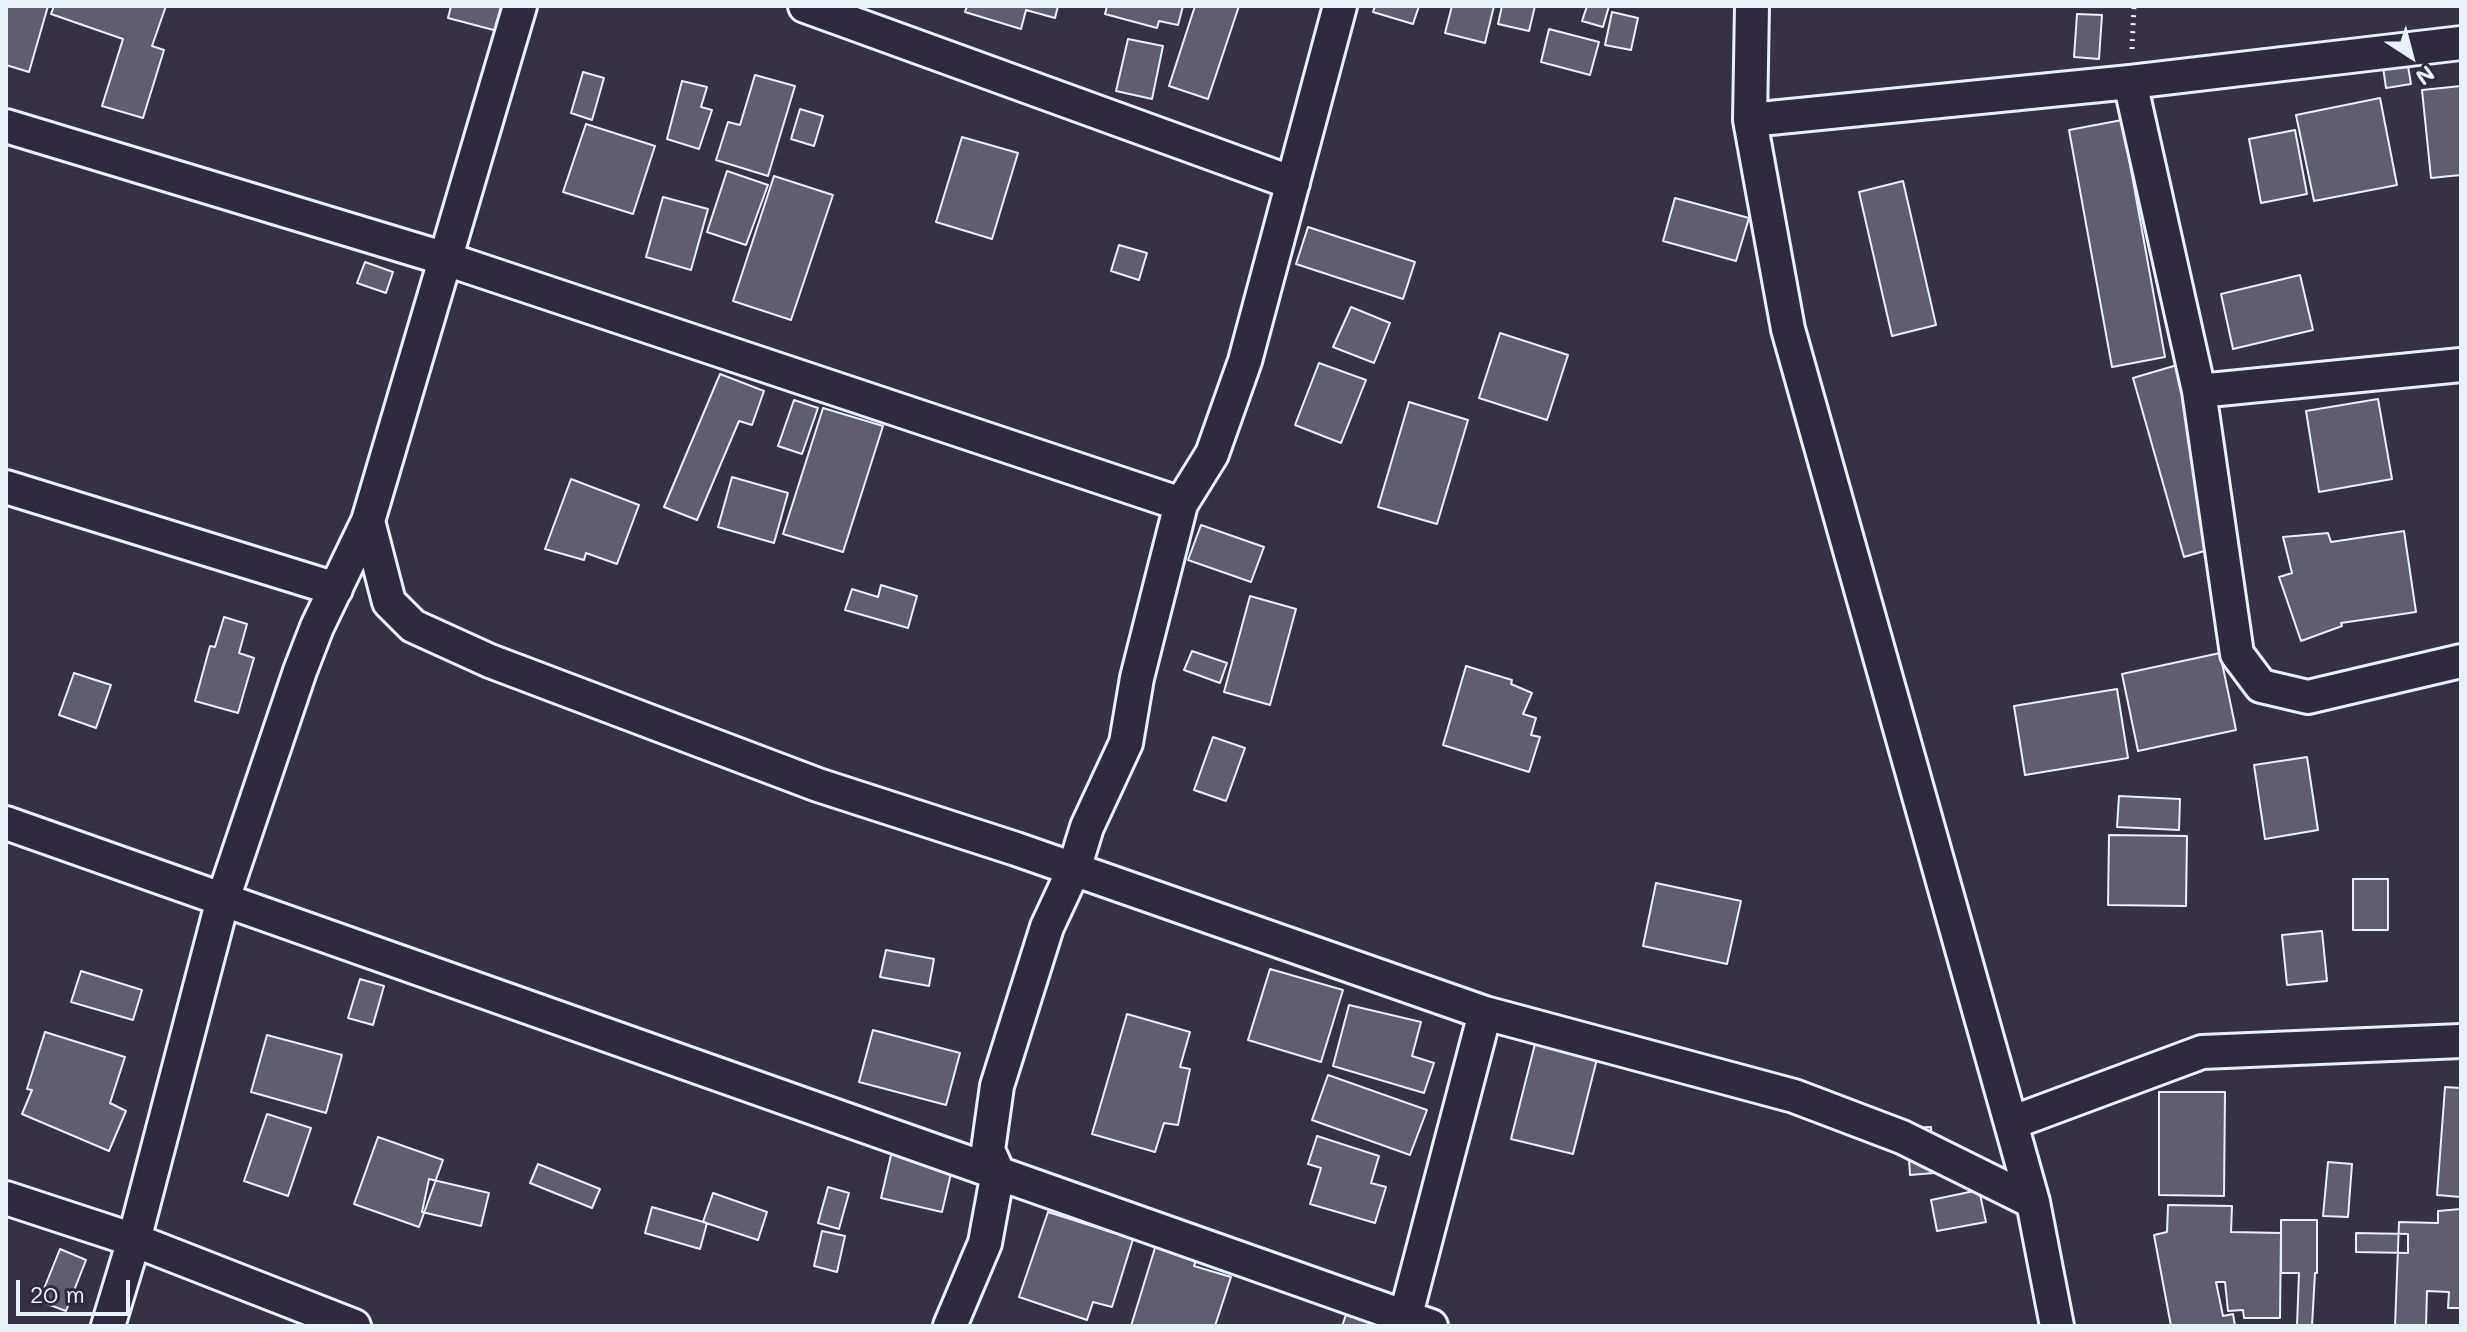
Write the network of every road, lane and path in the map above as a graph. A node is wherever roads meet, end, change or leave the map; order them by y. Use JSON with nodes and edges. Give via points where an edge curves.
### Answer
{"nodes":[{"id":1,"x":520,"y":6,"type":"edge"},
{"id":2,"x":805,"y":6,"type":"edge"},
{"id":3,"x":1340,"y":6,"type":"edge"},
{"id":4,"x":1752,"y":6,"type":"edge"},
{"id":5,"x":2461,"y":43,"type":"edge"},
{"id":6,"x":2130,"y":82,"type":"junction"},
{"id":7,"x":1750,"y":120,"type":"junction"},
{"id":8,"x":6,"y":126,"type":"edge"},
{"id":9,"x":1293,"y":183,"type":"junction"},
{"id":10,"x":446,"y":259,"type":"junction"},
{"id":11,"x":2461,"y":365,"type":"edge"},
{"id":12,"x":2199,"y":391,"type":"junction"},
{"id":13,"x":6,"y":487,"type":"edge"},
{"id":14,"x":1181,"y":504,"type":"junction"},
{"id":15,"x":368,"y":521,"type":"junction"},
{"id":16,"x":336,"y":589,"type":"junction"},
{"id":17,"x":2461,"y":661,"type":"edge"},
{"id":18,"x":6,"y":823,"type":"edge"},
{"id":19,"x":1074,"y":869,"type":"junction"},
{"id":20,"x":223,"y":899,"type":"junction"},
{"id":21,"x":1485,"y":1013,"type":"junction"},
{"id":22,"x":2461,"y":1041,"type":"edge"},
{"id":23,"x":2011,"y":1123,"type":"junction"},
{"id":24,"x":998,"y":1172,"type":"junction"},
{"id":25,"x":6,"y":1198,"type":"edge"},
{"id":26,"x":2033,"y":1202,"type":"junction"},
{"id":27,"x":134,"y":1240,"type":"junction"},
{"id":28,"x":1413,"y":1322,"type":"edge"},
{"id":29,"x":108,"y":1326,"type":"edge"},
{"id":30,"x":354,"y":1326,"type":"edge"},
{"id":31,"x":950,"y":1326,"type":"edge"},
{"id":32,"x":2057,"y":1326,"type":"edge"}],
"edges":[{"from":1,"to":10,"type":"street"},
{"from":2,"to":9,"type":"street"},
{"from":3,"to":9,"type":"street"},
{"from":4,"to":7,"type":"street"},
{"from":5,"to":6,"type":"street"},
{"from":6,"to":7,"type":"street"},
{"from":6,"to":12,"type":"street"},
{"from":7,"to":23,"type":"street","via":[[1788,329]]},
{"from":8,"to":10,"type":"street"},
{"from":9,"to":14,"type":"street","via":[[1240,374],[1212,454]]},
{"from":10,"to":14,"type":"street"},
{"from":10,"to":15,"type":"street"},
{"from":11,"to":12,"type":"street"},
{"from":12,"to":17,"type":"street","via":[[2237,654],[2261,686],[2308,697]]},
{"from":13,"to":16,"type":"street"},
{"from":14,"to":19,"type":"street","via":[[1126,743],[1087,827]]},
{"from":15,"to":16,"type":"street"},
{"from":15,"to":19,"type":"street","via":[[389,602],[413,626],[438,639],[818,785]]},
{"from":16,"to":20,"type":"street","via":[[300,671]]},
{"from":18,"to":20,"type":"street"},
{"from":19,"to":21,"type":"street"},
{"from":19,"to":24,"type":"street","via":[[1047,927],[997,1086],[988,1150]]},
{"from":20,"to":24,"type":"street"},
{"from":20,"to":27,"type":"street"},
{"from":21,"to":26,"type":"street","via":[[1794,1096],[1902,1137]]},
{"from":21,"to":28,"type":"street"},
{"from":22,"to":23,"type":"street","via":[[2202,1052]]},
{"from":23,"to":26,"type":"street"},
{"from":24,"to":28,"type":"street"},
{"from":24,"to":31,"type":"street","via":[[985,1243]]},
{"from":25,"to":27,"type":"street"},
{"from":26,"to":32,"type":"street"},
{"from":27,"to":29,"type":"street"},
{"from":27,"to":30,"type":"street"}]}
